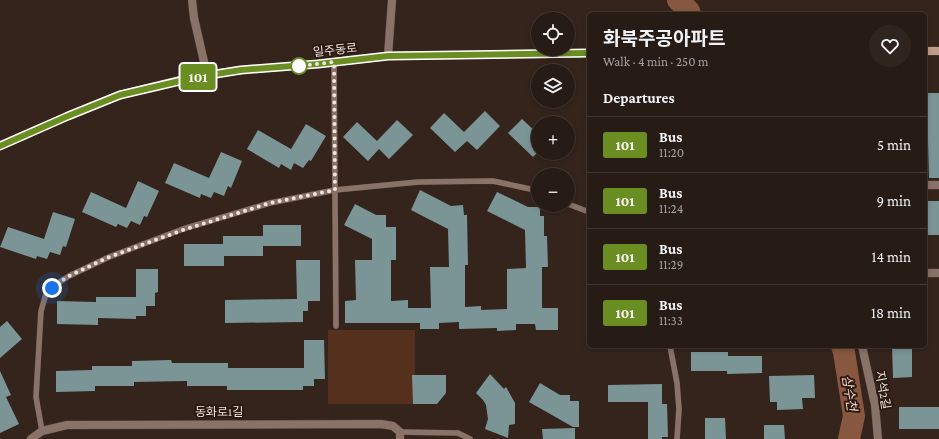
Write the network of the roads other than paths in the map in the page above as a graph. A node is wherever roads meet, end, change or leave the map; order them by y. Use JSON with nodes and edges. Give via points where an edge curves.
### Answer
{"nodes":[{"id":1,"x":192,"y":0,"type":"edge"},
{"id":2,"x":392,"y":0,"type":"edge"},
{"id":3,"x":927,"y":51,"type":"edge"},
{"id":4,"x":939,"y":51,"type":"edge"},
{"id":5,"x":587,"y":53,"type":"edge"},
{"id":6,"x":388,"y":56,"type":"junction"},
{"id":7,"x":334,"y":62,"type":"junction"},
{"id":8,"x":207,"y":75,"type":"junction"},
{"id":9,"x":0,"y":146,"type":"edge"},
{"id":10,"x":927,"y":185,"type":"edge"},
{"id":11,"x":939,"y":185,"type":"edge"},
{"id":12,"x":531,"y":189,"type":"edge"},
{"id":13,"x":335,"y":190,"type":"junction"},
{"id":14,"x":575,"y":207,"type":"edge"},
{"id":15,"x":587,"y":211,"type":"edge"},
{"id":16,"x":927,"y":273,"type":"edge"},
{"id":17,"x":939,"y":273,"type":"edge"},
{"id":18,"x":336,"y":326,"type":"dead end"},
{"id":19,"x":670,"y":348,"type":"edge"},
{"id":20,"x":862,"y":348,"type":"edge"},
{"id":21,"x":42,"y":431,"type":"junction"},
{"id":22,"x":400,"y":435,"type":"edge"},
{"id":23,"x":31,"y":439,"type":"edge"},
{"id":24,"x":470,"y":439,"type":"edge"},
{"id":25,"x":677,"y":439,"type":"edge"},
{"id":26,"x":878,"y":439,"type":"edge"}],
"edges":[{"from":1,"to":8,"type":"street"},
{"from":2,"to":6,"type":"street"},
{"from":3,"to":4,"type":"main road"},
{"from":5,"to":6,"type":"main road","name":"일주동로"},
{"from":6,"to":7,"type":"main road","name":"일주동로"},
{"from":7,"to":8,"type":"main road","name":"일주동로"},
{"from":7,"to":13,"type":"lane"},
{"from":8,"to":9,"type":"main road","name":"일주동로","via":[[120,95]]},
{"from":10,"to":11,"type":"street"},
{"from":12,"to":13,"type":"lane","via":[[492,181],[418,182]]},
{"from":13,"to":18,"type":"lane"},
{"from":13,"to":21,"type":"lane","via":[[270,203],[183,230],[109,257],[58,283],[46,294],[41,310],[36,397]]},
{"from":14,"to":15,"type":"lane"},
{"from":16,"to":17,"type":"street"},
{"from":19,"to":25,"type":"lane","via":[[679,409]]},
{"from":20,"to":26,"type":"street","name":"지석2길","via":[[875,405]]},
{"from":21,"to":22,"type":"street","name":"동화로1길","via":[[67,425],[381,424],[392,426]]},
{"from":21,"to":23,"type":"street","name":"동화로1길"},
{"from":22,"to":24,"type":"lane","via":[[458,433]]}]}
